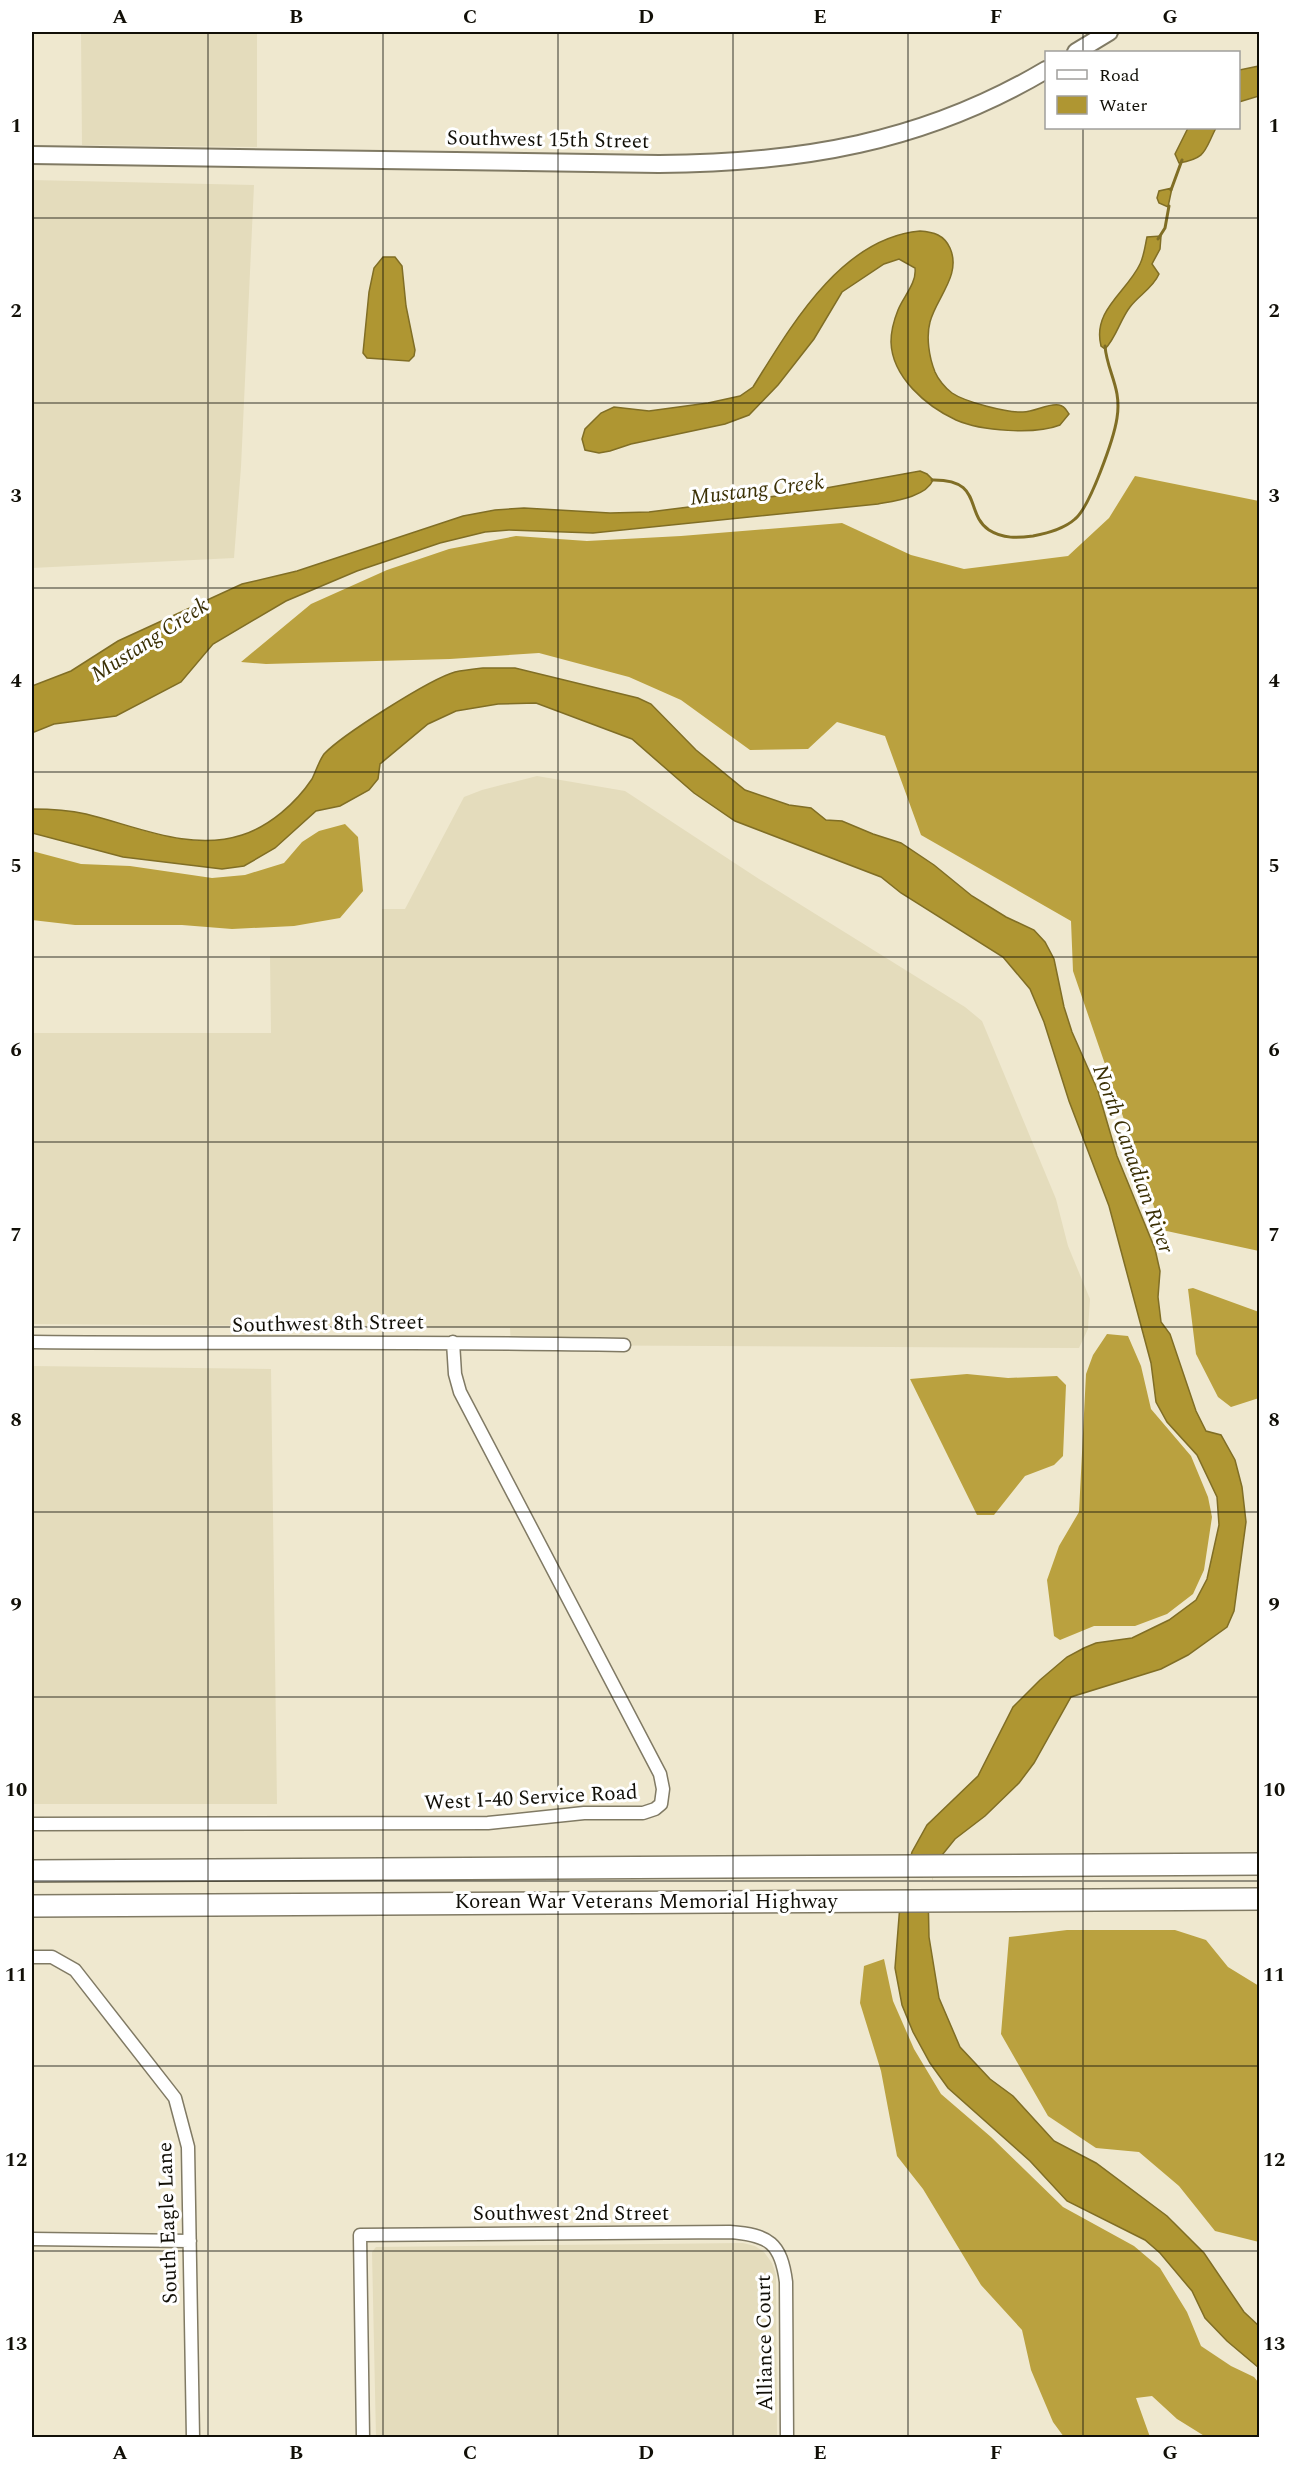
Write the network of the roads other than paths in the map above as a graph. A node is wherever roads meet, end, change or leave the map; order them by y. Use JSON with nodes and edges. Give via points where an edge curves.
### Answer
{"nodes":[{"id":1,"x":1109,"y":32,"type":"edge"},
{"id":2,"x":1078,"y":51,"type":"edge"},
{"id":3,"x":1045,"y":71,"type":"edge"},
{"id":4,"x":32,"y":155,"type":"edge"},
{"id":5,"x":32,"y":1342,"type":"edge"},
{"id":6,"x":453,"y":1342,"type":"junction"},
{"id":7,"x":624,"y":1345,"type":"dead end"},
{"id":8,"x":32,"y":1824,"type":"edge"},
{"id":9,"x":1260,"y":1864,"type":"edge"},
{"id":10,"x":32,"y":1871,"type":"edge"},
{"id":11,"x":1260,"y":1899,"type":"edge"},
{"id":12,"x":32,"y":1906,"type":"edge"},
{"id":13,"x":32,"y":1957,"type":"edge"},
{"id":14,"x":32,"y":2239,"type":"edge"},
{"id":15,"x":190,"y":2241,"type":"junction"},
{"id":16,"x":776,"y":2248,"type":"joint"},
{"id":17,"x":192,"y":2438,"type":"edge"},
{"id":18,"x":363,"y":2438,"type":"edge"},
{"id":19,"x":787,"y":2438,"type":"edge"}],
"edges":[{"from":1,"to":2,"type":"main road"},
{"from":3,"to":4,"type":"main road","name":"Southwest 15th Street","via":[[963,111],[887,138],[815,154],[743,162]]},
{"from":5,"to":6,"type":"street","name":"Southwest 8th Street"},
{"from":6,"to":7,"type":"street","name":"Southwest 8th Street"},
{"from":6,"to":8,"type":"street","name":"West I-40 Service Road","via":[[460,1392],[660,1774],[661,1804],[643,1813],[584,1813],[488,1823]]},
{"from":9,"to":10,"type":"highway","name":"Korean War Veterans Memorial Highway"},
{"from":11,"to":12,"type":"highway","name":"Korean War Veterans Memorial Highway"},
{"from":13,"to":15,"type":"street","name":"South Eagle Lane","via":[[52,1957],[75,1970],[176,2098],[188,2146]]},
{"from":14,"to":15,"type":"street"},
{"from":15,"to":17,"type":"street","name":"South Eagle Lane"},
{"from":16,"to":18,"type":"street","name":"Southwest 2nd Street","via":[[756,2235],[730,2232],[360,2235]]},
{"from":16,"to":19,"type":"street","name":"Alliance Court","via":[[786,2282]]}]}
